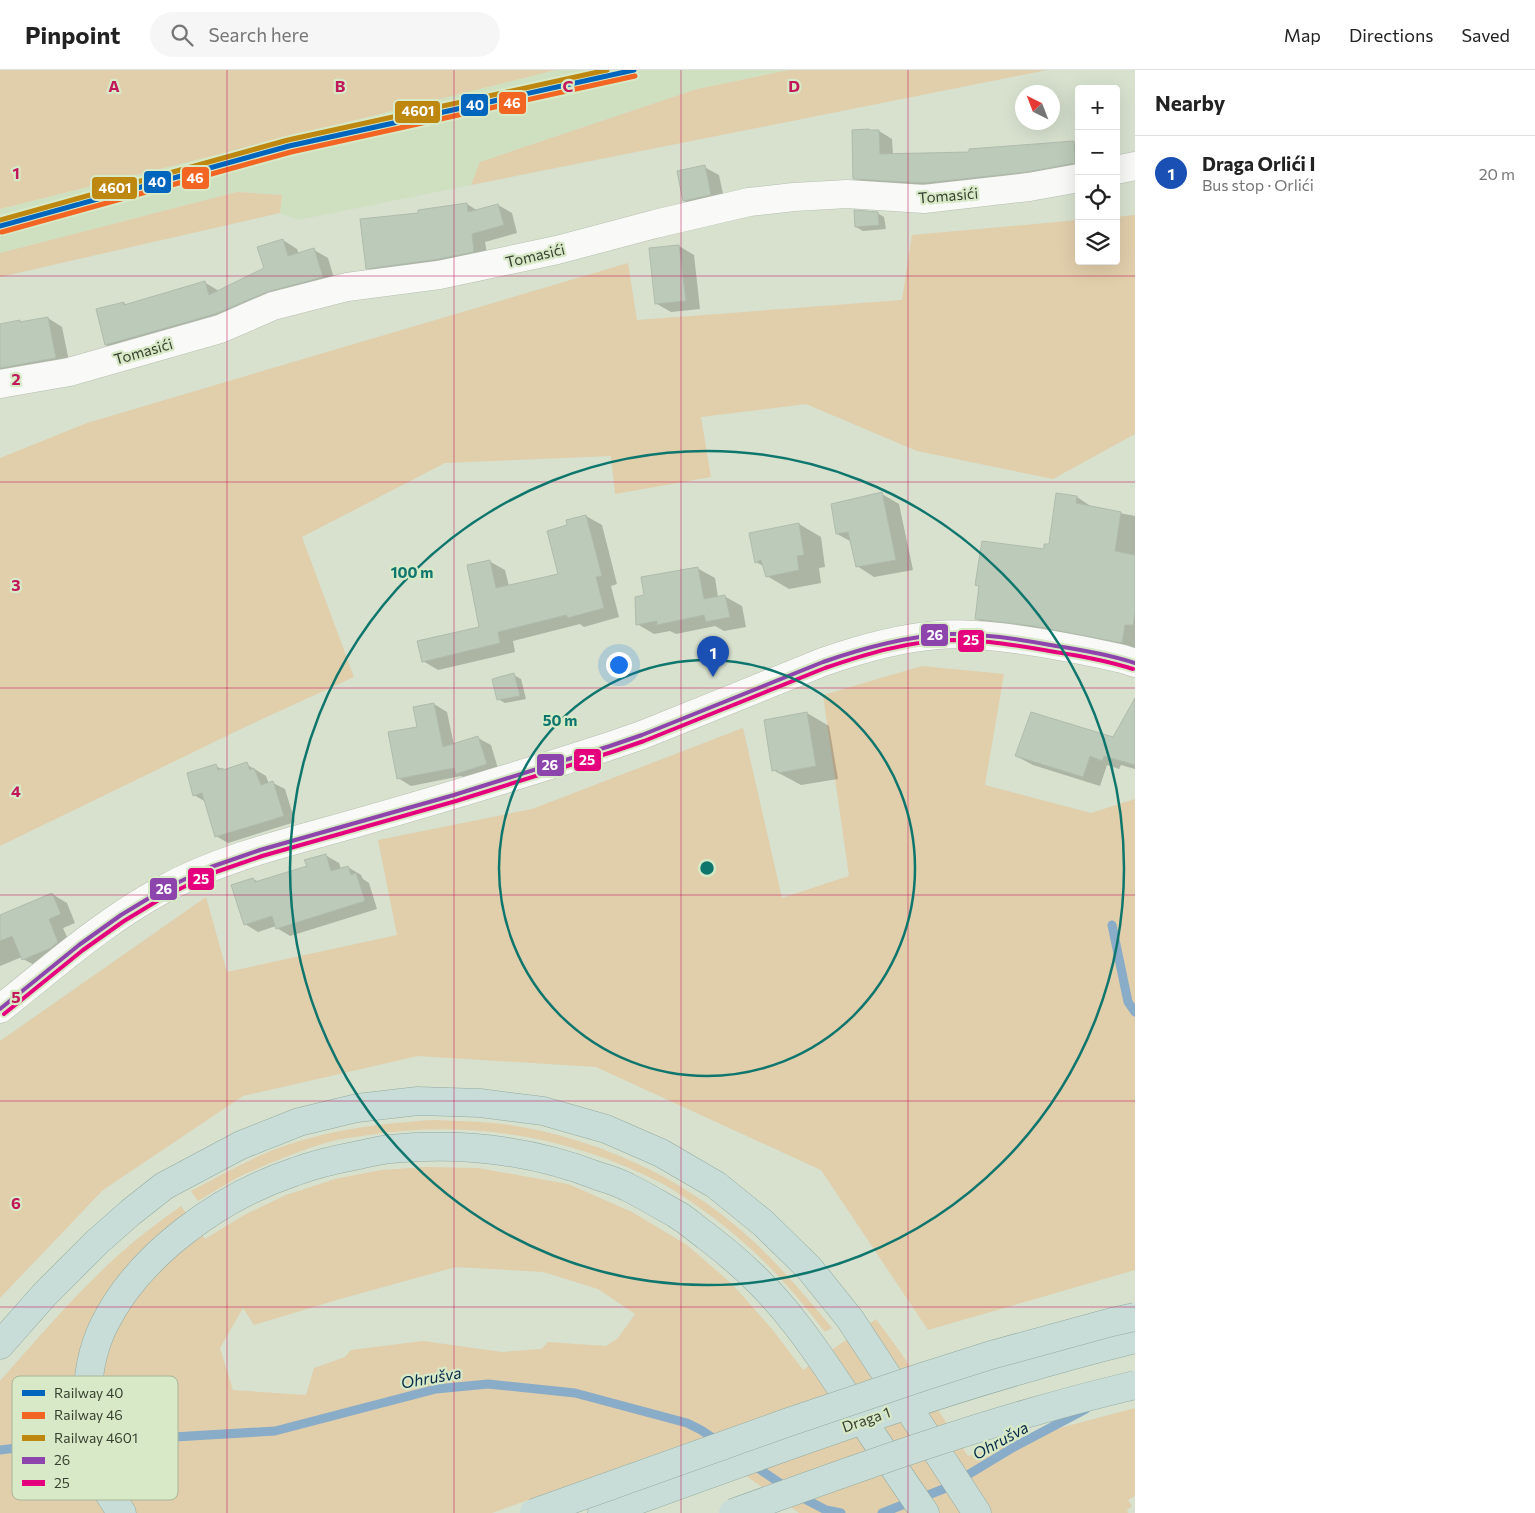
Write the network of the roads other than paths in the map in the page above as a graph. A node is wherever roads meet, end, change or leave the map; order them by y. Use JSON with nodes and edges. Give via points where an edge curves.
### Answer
{"nodes":[{"id":1,"x":1135,"y":166,"type":"edge"},
{"id":2,"x":1120,"y":169,"type":"edge"},
{"id":3,"x":1075,"y":179,"type":"edge"},
{"id":4,"x":0,"y":384,"type":"edge"},
{"id":5,"x":1135,"y":663,"type":"edge"},
{"id":6,"x":0,"y":1009,"type":"edge"},
{"id":7,"x":1135,"y":1317,"type":"edge"},
{"id":8,"x":1135,"y":1339,"type":"edge"},
{"id":9,"x":0,"y":1345,"type":"edge"},
{"id":10,"x":89,"y":1376,"type":"edge"},
{"id":11,"x":1135,"y":1385,"type":"edge"},
{"id":12,"x":113,"y":1500,"type":"edge"},
{"id":13,"x":122,"y":1513,"type":"edge"},
{"id":14,"x":534,"y":1513,"type":"edge"},
{"id":15,"x":602,"y":1513,"type":"edge"},
{"id":16,"x":733,"y":1513,"type":"edge"},
{"id":17,"x":924,"y":1513,"type":"edge"},
{"id":18,"x":977,"y":1513,"type":"edge"}],
"edges":[{"from":1,"to":2,"type":"street"},
{"from":3,"to":4,"type":"street","name":"Tomasići","via":[[924,199],[847,194],[749,202],[494,264],[338,290],[273,306],[220,329],[78,369]]},
{"from":5,"to":6,"type":"street","via":[[1042,643],[977,635],[940,634],[844,654],[610,746],[212,867],[165,888],[126,911]]},
{"from":7,"to":14,"type":"highway","bridge":true,"via":[[922,1377]]},
{"from":8,"to":15,"type":"highway","name":"Draga 1","via":[[944,1392]]},
{"from":9,"to":18,"type":"highway","bridge":true,"via":[[96,1242],[164,1186],[241,1145],[299,1122],[357,1108],[418,1101],[480,1103],[543,1112],[606,1129],[662,1153],[716,1185],[763,1223],[809,1268],[860,1334]]},
{"from":10,"to":17,"type":"highway","bridge":true,"via":[[104,1325],[137,1276],[192,1225],[250,1191],[291,1172],[387,1149],[449,1146],[508,1151],[568,1165],[617,1183],[679,1216],[728,1253],[772,1295],[796,1324]]},
{"from":11,"to":16,"type":"highway","bridge":true,"via":[[942,1439]]},
{"from":12,"to":13,"type":"highway","bridge":true}]}
